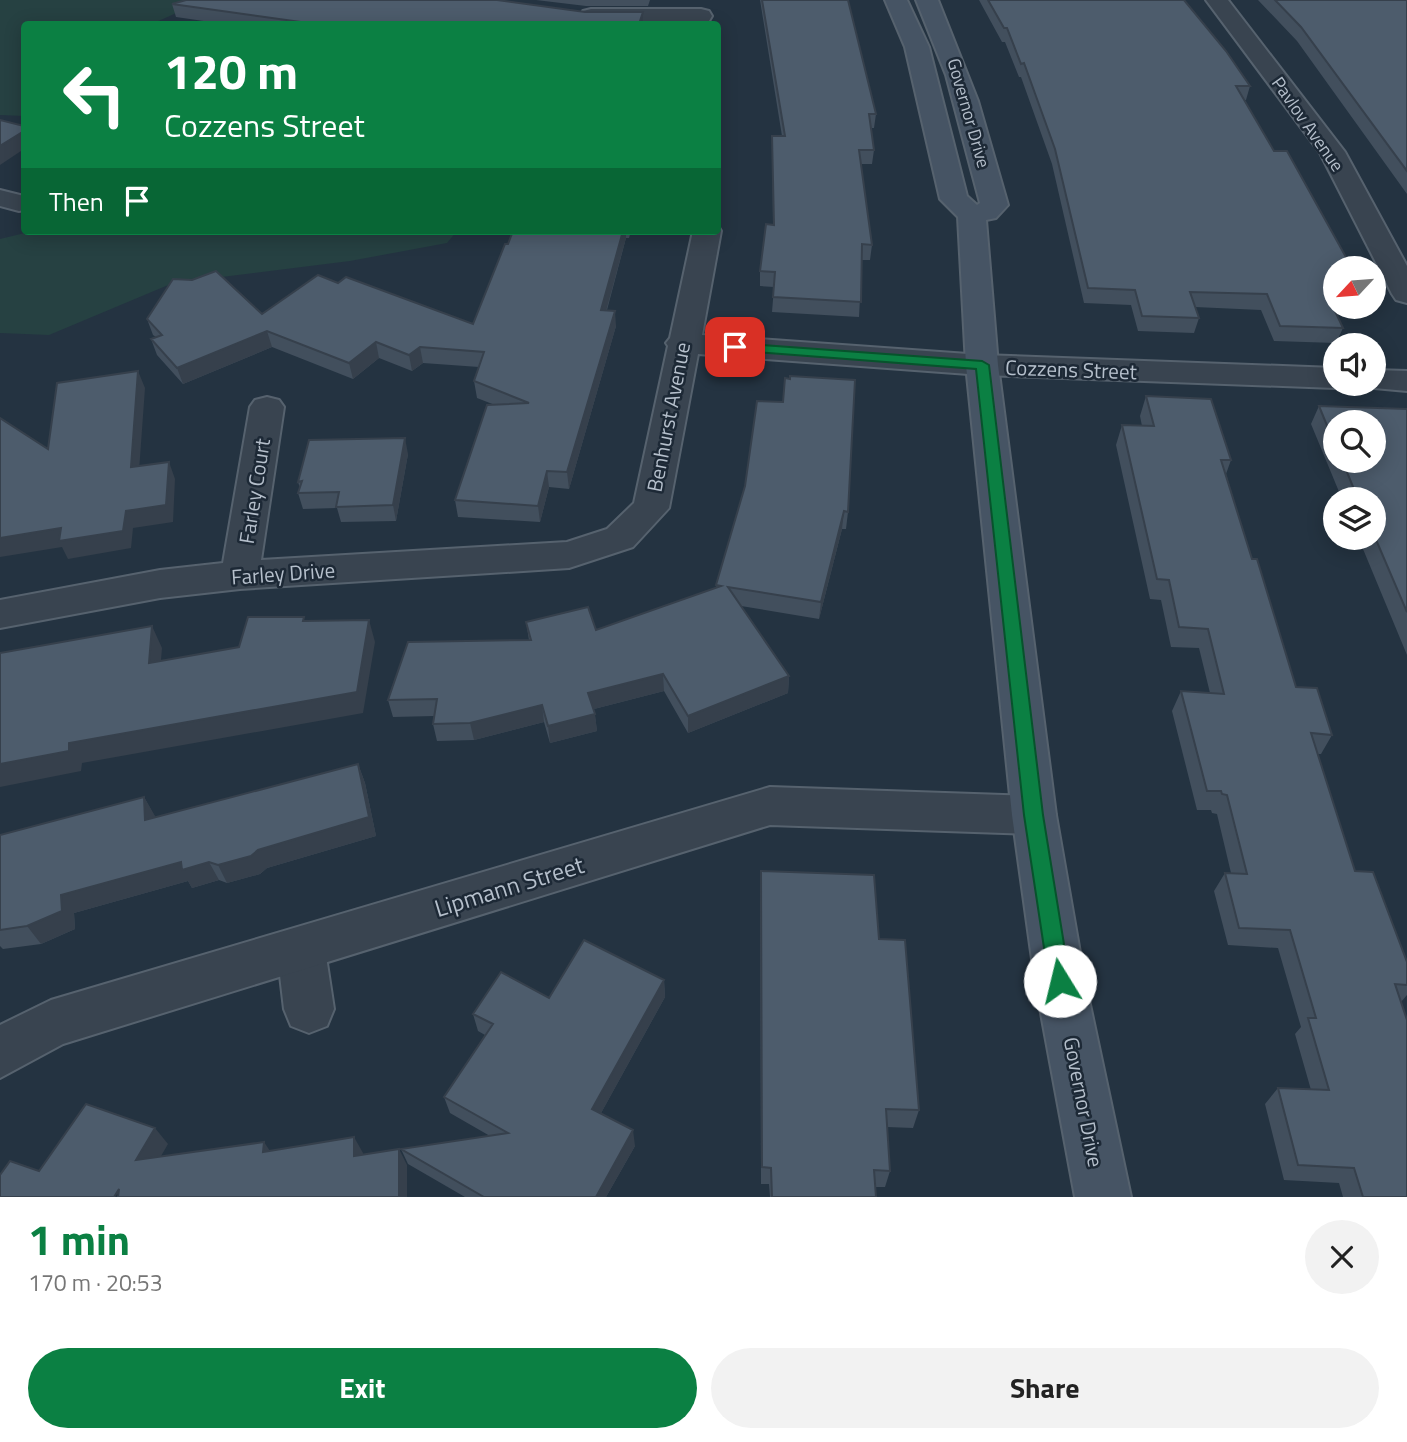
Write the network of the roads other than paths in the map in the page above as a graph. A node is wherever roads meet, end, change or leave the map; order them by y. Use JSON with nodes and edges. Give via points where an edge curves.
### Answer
{"nodes":[{"id":1,"x":896,"y":0,"type":"edge"},
{"id":2,"x":927,"y":0,"type":"edge"},
{"id":3,"x":1217,"y":0,"type":"edge"},
{"id":4,"x":700,"y":13,"type":"edge"},
{"id":5,"x":573,"y":14,"type":"edge"},
{"id":6,"x":972,"y":215,"type":"junction"},
{"id":7,"x":706,"y":235,"type":"edge"},
{"id":8,"x":1407,"y":294,"type":"edge"},
{"id":9,"x":682,"y":343,"type":"junction"},
{"id":10,"x":982,"y":365,"type":"junction"},
{"id":11,"x":1323,"y":379,"type":"edge"},
{"id":12,"x":1386,"y":380,"type":"edge"},
{"id":13,"x":1407,"y":381,"type":"edge"},
{"id":14,"x":267,"y":407,"type":"dead end"},
{"id":15,"x":569,"y":555,"type":"joint"},
{"id":16,"x":240,"y":575,"type":"junction"},
{"id":17,"x":0,"y":614,"type":"edge"},
{"id":18,"x":1034,"y":815,"type":"junction"},
{"id":19,"x":300,"y":950,"type":"junction"},
{"id":20,"x":309,"y":1009,"type":"dead end"},
{"id":21,"x":0,"y":1053,"type":"edge"},
{"id":22,"x":1103,"y":1197,"type":"edge"}],
"edges":[{"from":1,"to":6,"type":"main road","name":"Governor Drive","via":[[917,47],[954,199]]},
{"from":2,"to":6,"type":"main road","name":"Governor Drive","via":[[976,127],[994,205]]},
{"from":3,"to":8,"type":"street","name":"Pavlov Avenue","via":[[1332,152]]},
{"from":4,"to":5,"type":"street","via":[[628,18]]},
{"from":6,"to":10,"type":"main road","name":"Governor Drive"},
{"from":7,"to":9,"type":"street","name":"Benhurst Avenue"},
{"from":9,"to":10,"type":"street","name":"Cozzens Street"},
{"from":9,"to":15,"type":"street","name":"Benhurst Avenue","via":[[651,508],[620,538]]},
{"from":10,"to":11,"type":"street","name":"Cozzens Street"},
{"from":10,"to":18,"type":"main road","name":"Governor Drive"},
{"from":12,"to":13,"type":"street"},
{"from":14,"to":16,"type":"street","name":"Farley Court"},
{"from":15,"to":16,"type":"street","name":"Farley Drive"},
{"from":16,"to":17,"type":"street","name":"Farley Drive","via":[[160,584]]},
{"from":18,"to":19,"type":"street","name":"Lipmann Street","via":[[770,806]]},
{"from":18,"to":22,"type":"main road","name":"Governor Drive","via":[[1060,981]]},
{"from":19,"to":20,"type":"street"},
{"from":19,"to":21,"type":"street","name":"Lipmann Street","via":[[51,1024]]}]}
